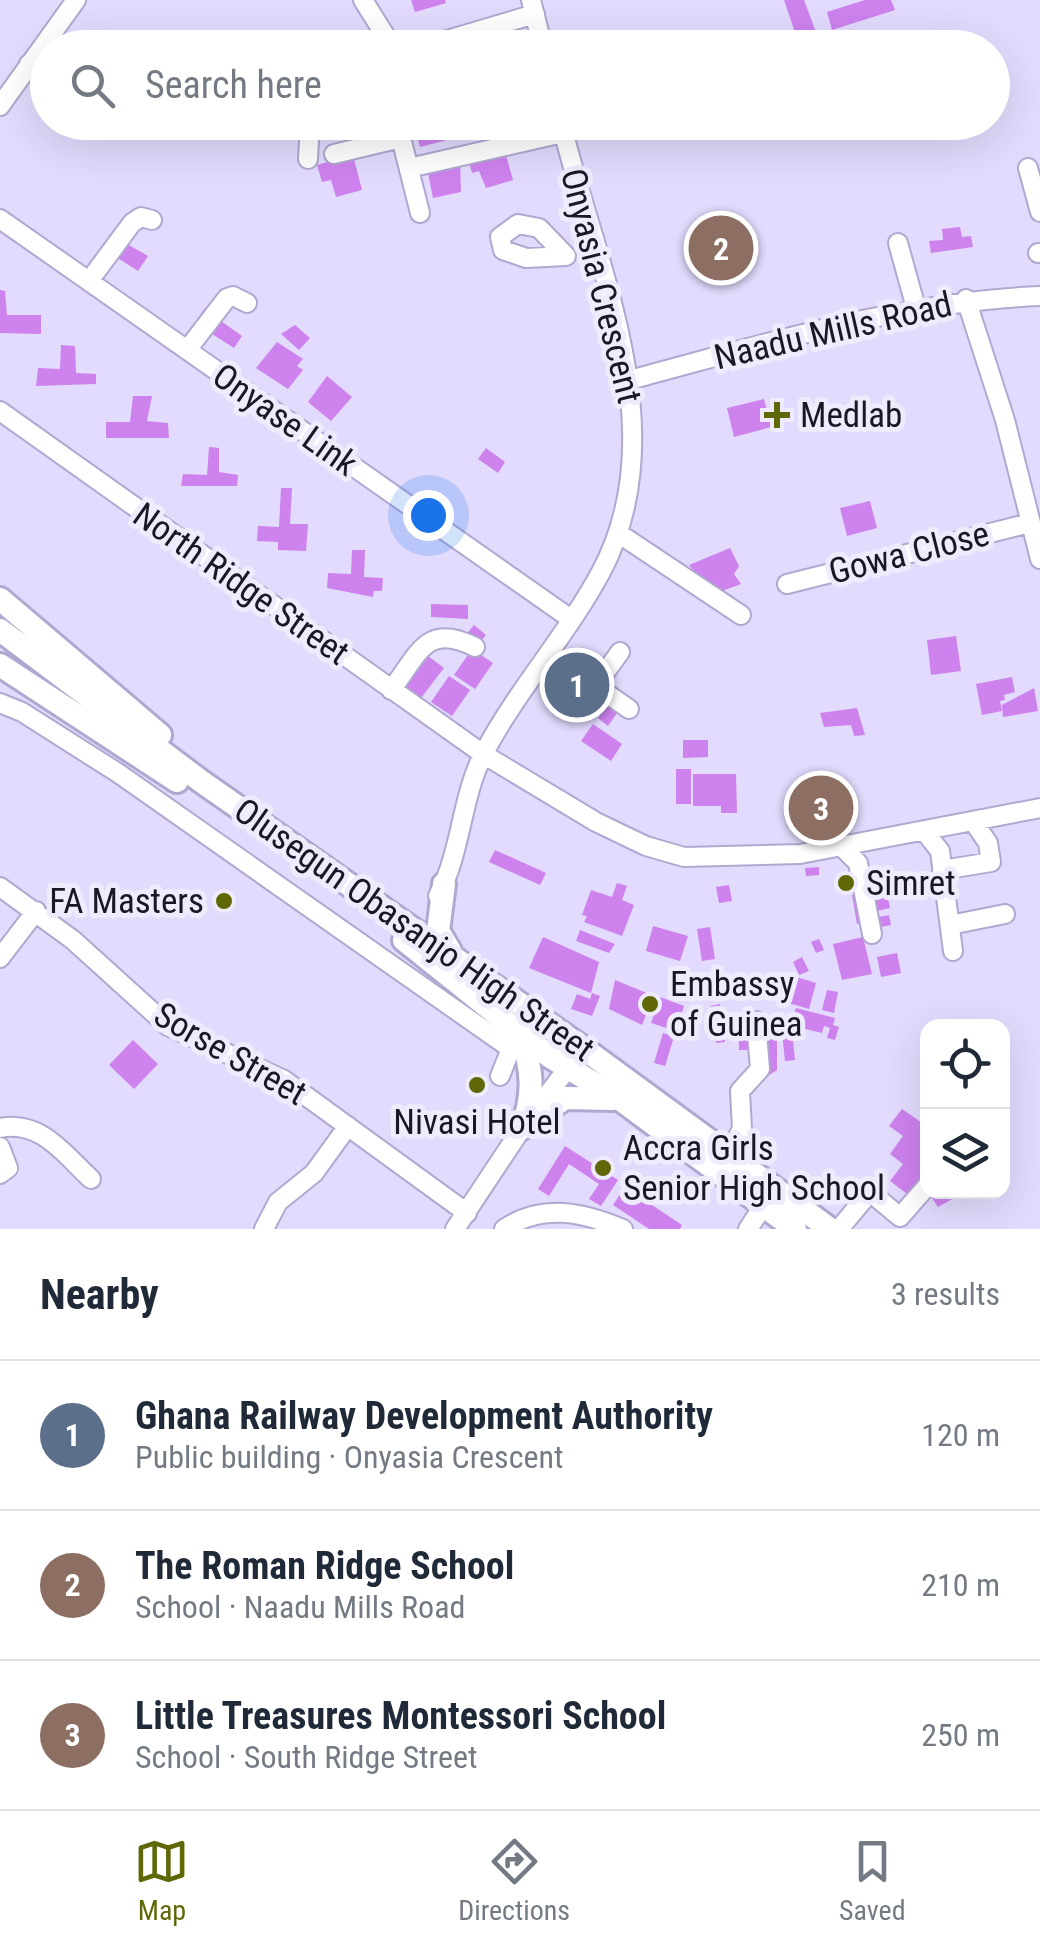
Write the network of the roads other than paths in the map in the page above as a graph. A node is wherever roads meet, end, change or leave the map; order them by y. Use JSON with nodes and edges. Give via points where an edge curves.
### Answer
{"nodes":[{"id":1,"x":76,"y":0,"type":"edge"},
{"id":2,"x":363,"y":0,"type":"edge"},
{"id":3,"x":533,"y":7,"type":"edge"},
{"id":4,"x":54,"y":30,"type":"edge"},
{"id":5,"x":381,"y":30,"type":"edge"},
{"id":6,"x":470,"y":30,"type":"edge"},
{"id":7,"x":30,"y":61,"type":"edge"},
{"id":8,"x":28,"y":64,"type":"joint"},
{"id":9,"x":0,"y":106,"type":"edge"},
{"id":10,"x":309,"y":140,"type":"edge"},
{"id":11,"x":372,"y":140,"type":"edge"},
{"id":12,"x":402,"y":140,"type":"edge"},
{"id":13,"x":516,"y":140,"type":"edge"},
{"id":14,"x":565,"y":140,"type":"edge"},
{"id":15,"x":334,"y":154,"type":"dead end"},
{"id":16,"x":308,"y":159,"type":"dead end"},
{"id":17,"x":409,"y":168,"type":"junction"},
{"id":18,"x":1028,"y":168,"type":"dead end"},
{"id":19,"x":420,"y":212,"type":"dead end"},
{"id":20,"x":1040,"y":212,"type":"edge"},
{"id":21,"x":0,"y":219,"type":"edge"},
{"id":22,"x":152,"y":220,"type":"dead end"},
{"id":23,"x":898,"y":242,"type":"dead end"},
{"id":24,"x":596,"y":252,"type":"junction"},
{"id":25,"x":566,"y":256,"type":"dead end"},
{"id":26,"x":89,"y":281,"type":"junction"},
{"id":27,"x":1040,"y":296,"type":"edge"},
{"id":28,"x":966,"y":299,"type":"junction"},
{"id":29,"x":247,"y":303,"type":"dead end"},
{"id":30,"x":916,"y":308,"type":"junction"},
{"id":31,"x":187,"y":350,"type":"junction"},
{"id":32,"x":629,"y":380,"type":"junction"},
{"id":33,"x":0,"y":411,"type":"edge"},
{"id":34,"x":1030,"y":524,"type":"junction"},
{"id":35,"x":618,"y":533,"type":"junction"},
{"id":36,"x":1040,"y":559,"type":"edge"},
{"id":37,"x":788,"y":584,"type":"dead end"},
{"id":38,"x":0,"y":598,"type":"edge"},
{"id":39,"x":741,"y":615,"type":"dead end"},
{"id":40,"x":571,"y":620,"type":"junction"},
{"id":41,"x":0,"y":630,"type":"edge"},
{"id":42,"x":475,"y":647,"type":"dead end"},
{"id":43,"x":620,"y":652,"type":"dead end"},
{"id":44,"x":550,"y":653,"type":"junction"},
{"id":45,"x":0,"y":665,"type":"edge"},
{"id":46,"x":11,"y":681,"type":"edge"},
{"id":47,"x":596,"y":685,"type":"junction"},
{"id":48,"x":391,"y":690,"type":"junction"},
{"id":49,"x":0,"y":703,"type":"edge"},
{"id":50,"x":629,"y":709,"type":"dead end"},
{"id":51,"x":483,"y":754,"type":"junction"},
{"id":52,"x":166,"y":773,"type":"junction"},
{"id":53,"x":202,"y":782,"type":"junction"},
{"id":54,"x":150,"y":795,"type":"junction"},
{"id":55,"x":1040,"y":808,"type":"edge"},
{"id":56,"x":973,"y":821,"type":"junction"},
{"id":57,"x":925,"y":832,"type":"junction"},
{"id":58,"x":843,"y":848,"type":"junction"},
{"id":59,"x":942,"y":870,"type":"junction"},
{"id":60,"x":0,"y":887,"type":"edge"},
{"id":61,"x":441,"y":891,"type":"junction"},
{"id":62,"x":36,"y":911,"type":"junction"},
{"id":63,"x":1005,"y":914,"type":"dead end"},
{"id":64,"x":396,"y":916,"type":"junction"},
{"id":65,"x":950,"y":925,"type":"junction"},
{"id":66,"x":872,"y":934,"type":"dead end"},
{"id":67,"x":421,"y":943,"type":"junction"},
{"id":68,"x":953,"y":951,"type":"dead end"},
{"id":69,"x":0,"y":958,"type":"edge"},
{"id":70,"x":458,"y":962,"type":"junction"},
{"id":71,"x":756,"y":1021,"type":"dead end"},
{"id":72,"x":520,"y":1030,"type":"junction"},
{"id":73,"x":582,"y":1048,"type":"junction"},
{"id":74,"x":568,"y":1067,"type":"junction"},
{"id":75,"x":500,"y":1076,"type":"dead end"},
{"id":76,"x":621,"y":1100,"type":"junction"},
{"id":77,"x":348,"y":1126,"type":"junction"},
{"id":78,"x":0,"y":1128,"type":"edge"},
{"id":79,"x":522,"y":1128,"type":"junction"},
{"id":80,"x":0,"y":1148,"type":"edge"},
{"id":81,"x":727,"y":1156,"type":"junction"},
{"id":82,"x":0,"y":1174,"type":"edge"},
{"id":83,"x":91,"y":1180,"type":"dead end"},
{"id":84,"x":920,"y":1195,"type":"edge"},
{"id":85,"x":764,"y":1205,"type":"junction"},
{"id":86,"x":466,"y":1213,"type":"junction"},
{"id":87,"x":264,"y":1229,"type":"edge"},
{"id":88,"x":455,"y":1229,"type":"edge"},
{"id":89,"x":504,"y":1229,"type":"edge"},
{"id":90,"x":623,"y":1229,"type":"edge"},
{"id":91,"x":748,"y":1229,"type":"edge"},
{"id":92,"x":795,"y":1229,"type":"edge"},
{"id":93,"x":830,"y":1229,"type":"edge"},
{"id":94,"x":839,"y":1229,"type":"edge"}],
"edges":[{"from":1,"to":4,"type":"street"},
{"from":2,"to":5,"type":"street"},
{"from":3,"to":6,"type":"street"},
{"from":7,"to":8,"type":"street"},
{"from":8,"to":9,"type":"street"},
{"from":10,"to":16,"type":"street"},
{"from":11,"to":15,"type":"street"},
{"from":12,"to":17,"type":"street"},
{"from":13,"to":17,"type":"street"},
{"from":14,"to":24,"type":"street","name":"Onyasia Crescent"},
{"from":17,"to":19,"type":"street"},
{"from":18,"to":20,"type":"street"},
{"from":21,"to":26,"type":"street","name":"Onyase Link"},
{"from":22,"to":26,"type":"street","via":[[141,217],[132,224]]},
{"from":23,"to":30,"type":"street"},
{"from":24,"to":25,"type":"street"},
{"from":24,"to":32,"type":"street","name":"Onyasia Crescent"},
{"from":26,"to":31,"type":"street","name":"Onyase Link"},
{"from":27,"to":28,"type":"street","name":"Naadu Mills Road"},
{"from":28,"to":30,"type":"street","name":"Naadu Mills Road"},
{"from":28,"to":34,"type":"street"},
{"from":29,"to":31,"type":"street","via":[[227,298]]},
{"from":30,"to":32,"type":"street","name":"Naadu Mills Road"},
{"from":31,"to":40,"type":"street","name":"Onyase Link"},
{"from":32,"to":35,"type":"street","name":"Onyasia Crescent","via":[[635,426]]},
{"from":33,"to":48,"type":"street","name":"North Ridge Street"},
{"from":34,"to":36,"type":"street"},
{"from":34,"to":37,"type":"street","name":"Gowa Close"},
{"from":35,"to":39,"type":"street"},
{"from":35,"to":40,"type":"street","name":"Onyasia Crescent"},
{"from":38,"to":53,"type":"main road","via":[[181,752]]},
{"from":40,"to":44,"type":"street","name":"Onyasia Crescent"},
{"from":41,"to":53,"type":"main road","name":"Olusegun Obasanjo High Street"},
{"from":42,"to":48,"type":"street","via":[[438,637]]},
{"from":43,"to":47,"type":"street"},
{"from":44,"to":47,"type":"street"},
{"from":44,"to":51,"type":"street","name":"Onyasia Crescent"},
{"from":45,"to":46,"type":"main road","name":"Olusegun Obasanjo High Street"},
{"from":46,"to":52,"type":"main road","name":"Olusegun Obasanjo High Street"},
{"from":47,"to":50,"type":"street"},
{"from":48,"to":51,"type":"street","name":"North Ridge Street"},
{"from":49,"to":54,"type":"street"},
{"from":51,"to":58,"type":"street","name":"North Ridge Street","via":[[596,822],[684,857]]},
{"from":51,"to":61,"type":"street","name":"Onyasia Crescent"},
{"from":52,"to":54,"type":"street"},
{"from":52,"to":67,"type":"main road","name":"Olusegun Obasanjo High Street"},
{"from":53,"to":64,"type":"main road","name":"Olusegun Obasanjo High Street"},
{"from":54,"to":75,"type":"street","via":[[507,1046]]},
{"from":55,"to":56,"type":"street","name":"North Ridge Street"},
{"from":56,"to":57,"type":"street","name":"North Ridge Street"},
{"from":56,"to":59,"type":"street","via":[[991,862]]},
{"from":57,"to":58,"type":"street","name":"North Ridge Street"},
{"from":57,"to":59,"type":"street","via":[[940,851]]},
{"from":58,"to":66,"type":"street","via":[[858,862]]},
{"from":59,"to":65,"type":"street"},
{"from":60,"to":62,"type":"street","name":"Sorse Street"},
{"from":61,"to":64,"type":"main road","via":[[418,913]]},
{"from":61,"to":67,"type":"street","name":"Onyasia Crescent"},
{"from":61,"to":70,"type":"main road","via":[[438,931]]},
{"from":62,"to":69,"type":"street"},
{"from":62,"to":77,"type":"street","name":"Sorse Street","via":[[168,1026],[284,1080]]},
{"from":63,"to":65,"type":"street"},
{"from":64,"to":67,"type":"main road","name":"Olusegun Obasanjo High Street"},
{"from":65,"to":68,"type":"street"},
{"from":67,"to":70,"type":"main road","name":"Olusegun Obasanjo High Street"},
{"from":67,"to":72,"type":"main road","name":"Olusegun Obasanjo High Street"},
{"from":70,"to":73,"type":"main road","name":"Olusegun Obasanjo High Street"},
{"from":71,"to":81,"type":"street","via":[[760,1069],[740,1090],[742,1129]]},
{"from":72,"to":74,"type":"main road","name":"Olusegun Obasanjo High Street"},
{"from":72,"to":79,"type":"main road","via":[[532,1076]]},
{"from":73,"to":74,"type":"street"},
{"from":73,"to":81,"type":"main road","name":"Olusegun Obasanjo High Street"},
{"from":74,"to":76,"type":"main road","name":"Olusegun Obasanjo High Street"},
{"from":74,"to":79,"type":"street"},
{"from":76,"to":79,"type":"main road","via":[[575,1094]]},
{"from":76,"to":85,"type":"main road","name":"Olusegun Obasanjo High Street"},
{"from":77,"to":86,"type":"street","name":"Sorse Street"},
{"from":77,"to":87,"type":"street","via":[[314,1173],[278,1202]]},
{"from":78,"to":83,"type":"street","via":[[42,1133]]},
{"from":79,"to":86,"type":"street"},
{"from":80,"to":82,"type":"street","via":[[8,1168]]},
{"from":81,"to":93,"type":"main road","name":"Olusegun Obasanjo High Street"},
{"from":84,"to":94,"type":"street","via":[[900,1217],[870,1192]]},
{"from":85,"to":91,"type":"street"},
{"from":85,"to":92,"type":"main road","name":"Olusegun Obasanjo High Street"},
{"from":86,"to":88,"type":"street"},
{"from":89,"to":90,"type":"street","via":[[518,1219],[566,1210]]}]}
